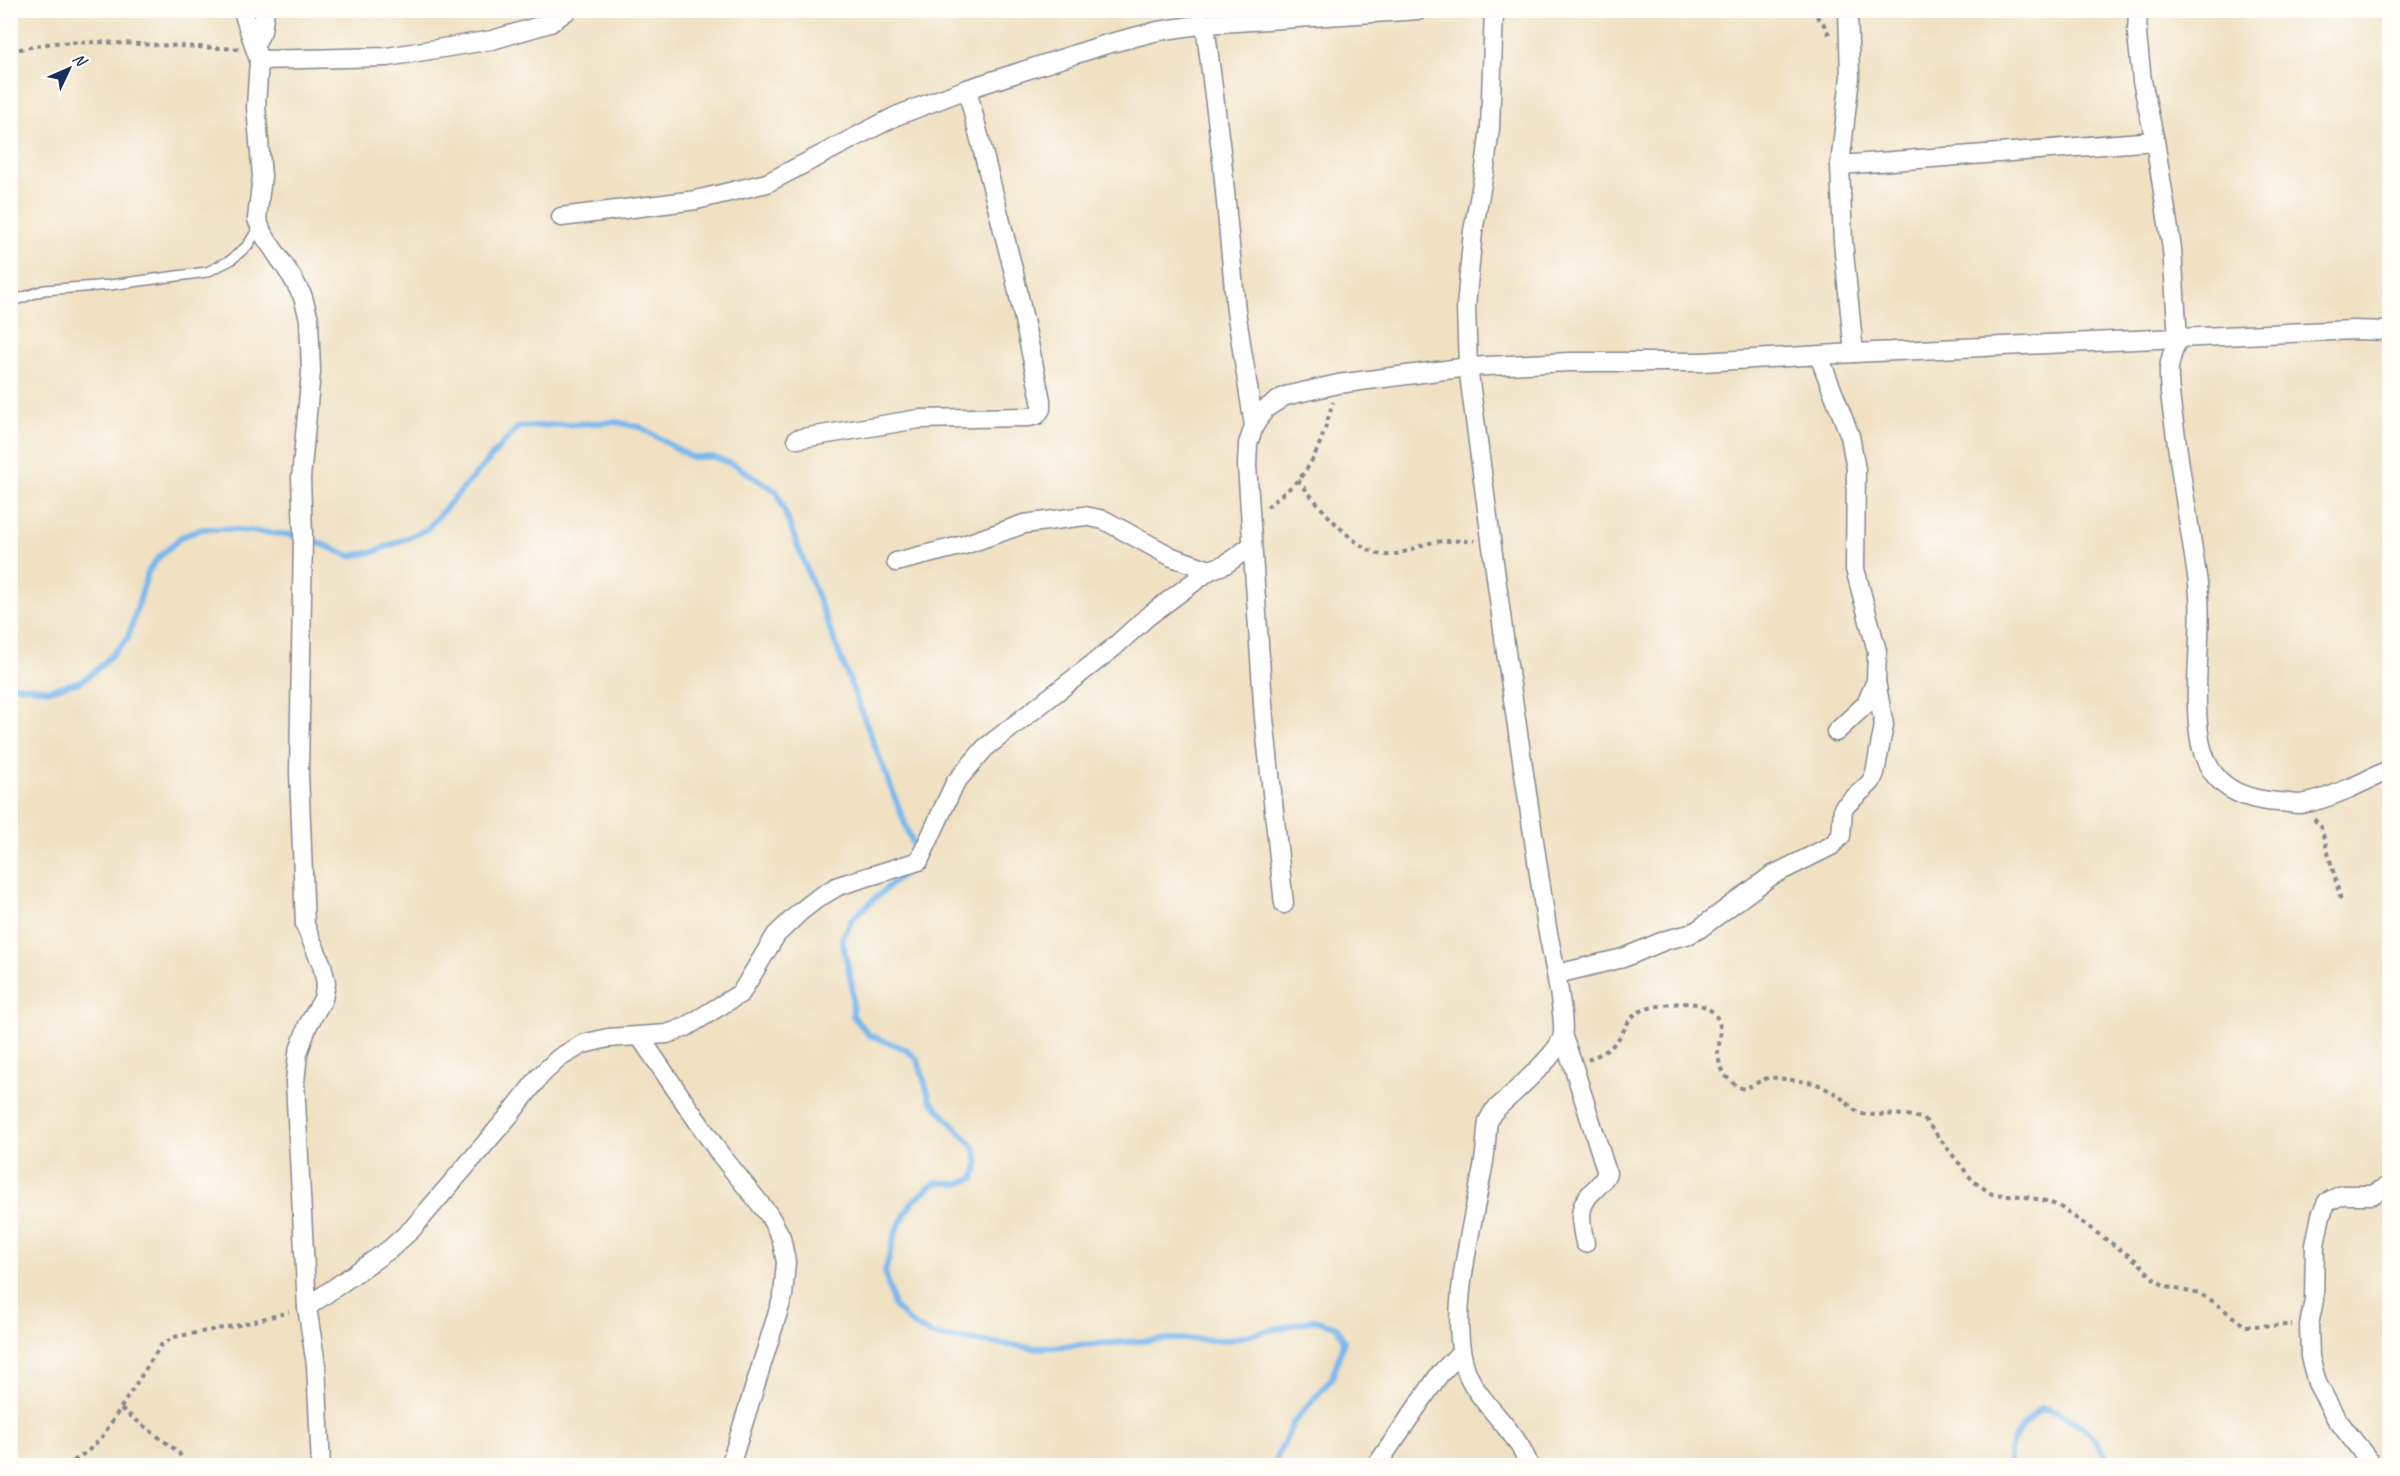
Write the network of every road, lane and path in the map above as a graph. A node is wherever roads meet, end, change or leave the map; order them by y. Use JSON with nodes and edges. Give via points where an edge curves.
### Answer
{"nodes":[{"id":1,"x":244,"y":10,"type":"edge"},
{"id":2,"x":266,"y":10,"type":"edge"},
{"id":3,"x":568,"y":10,"type":"edge"},
{"id":4,"x":1419,"y":10,"type":"edge"},
{"id":5,"x":1494,"y":10,"type":"edge"},
{"id":6,"x":1848,"y":10,"type":"edge"},
{"id":7,"x":2138,"y":10,"type":"edge"},
{"id":8,"x":1306,"y":14,"type":"edge"},
{"id":9,"x":1205,"y":24,"type":"junction"},
{"id":10,"x":10,"y":51,"type":"edge"},
{"id":11,"x":256,"y":52,"type":"junction"},
{"id":12,"x":967,"y":90,"type":"junction"},
{"id":13,"x":2155,"y":141,"type":"junction"},
{"id":14,"x":1840,"y":165,"type":"junction"},
{"id":15,"x":561,"y":217,"type":"dead end"},
{"id":16,"x":259,"y":226,"type":"junction"},
{"id":17,"x":10,"y":302,"type":"edge"},
{"id":18,"x":2390,"y":331,"type":"edge"},
{"id":19,"x":2178,"y":338,"type":"junction"},
{"id":20,"x":1854,"y":352,"type":"junction"},
{"id":21,"x":1819,"y":356,"type":"junction"},
{"id":22,"x":1468,"y":367,"type":"junction"},
{"id":23,"x":1338,"y":384,"type":"junction"},
{"id":24,"x":1254,"y":426,"type":"junction"},
{"id":25,"x":797,"y":439,"type":"dead end"},
{"id":26,"x":1298,"y":480,"type":"junction"},
{"id":27,"x":1250,"y":522,"type":"junction"},
{"id":28,"x":1491,"y":541,"type":"junction"},
{"id":29,"x":1251,"y":546,"type":"junction"},
{"id":30,"x":896,"y":562,"type":"dead end"},
{"id":31,"x":1210,"y":570,"type":"junction"},
{"id":32,"x":1876,"y":681,"type":"junction"},
{"id":33,"x":1836,"y":732,"type":"dead end"},
{"id":34,"x":2390,"y":769,"type":"edge"},
{"id":35,"x":2300,"y":804,"type":"junction"},
{"id":36,"x":2341,"y":900,"type":"dead end"},
{"id":37,"x":1284,"y":904,"type":"dead end"},
{"id":38,"x":1557,"y":974,"type":"junction"},
{"id":39,"x":639,"y":1037,"type":"junction"},
{"id":40,"x":1563,"y":1037,"type":"junction"},
{"id":41,"x":1574,"y":1068,"type":"junction"},
{"id":42,"x":2390,"y":1185,"type":"edge"},
{"id":43,"x":1585,"y":1243,"type":"dead end"},
{"id":44,"x":308,"y":1307,"type":"junction"},
{"id":45,"x":2309,"y":1324,"type":"junction"},
{"id":46,"x":1461,"y":1352,"type":"junction"},
{"id":47,"x":121,"y":1409,"type":"junction"},
{"id":48,"x":66,"y":1466,"type":"edge"},
{"id":49,"x":186,"y":1466,"type":"edge"},
{"id":50,"x":321,"y":1466,"type":"edge"},
{"id":51,"x":730,"y":1466,"type":"edge"},
{"id":52,"x":1376,"y":1466,"type":"edge"},
{"id":53,"x":1529,"y":1466,"type":"edge"},
{"id":54,"x":2373,"y":1466,"type":"edge"}],
"edges":[{"from":1,"to":11,"type":"street"},
{"from":2,"to":11,"type":"street"},
{"from":3,"to":11,"type":"street","via":[[550,23],[492,40],[387,57]]},
{"from":4,"to":8,"type":"street"},
{"from":5,"to":22,"type":"street","via":[[1490,128],[1473,231],[1466,307]]},
{"from":6,"to":14,"type":"street","via":[[1850,77]]},
{"from":7,"to":13,"type":"street","via":[[2142,81]]},
{"from":8,"to":9,"type":"street"},
{"from":9,"to":12,"type":"street","via":[[1107,44]]},
{"from":9,"to":24,"type":"street","via":[[1236,311]]},
{"from":10,"to":11,"type":"path","via":[[52,43],[99,42]]},
{"from":11,"to":16,"type":"street","via":[[262,177]]},
{"from":12,"to":15,"type":"street","via":[[896,116],[767,183],[696,200]]},
{"from":12,"to":25,"type":"street","via":[[1014,273],[1041,409],[1029,417],[919,419]]},
{"from":13,"to":14,"type":"street"},
{"from":13,"to":19,"type":"street","via":[[2172,249]]},
{"from":14,"to":20,"type":"street"},
{"from":16,"to":17,"type":"lane","via":[[248,245],[231,260],[207,272],[44,290]]},
{"from":16,"to":44,"type":"street","via":[[303,297],[310,340],[311,372],[301,478],[299,773],[305,925],[326,983],[323,999],[298,1053],[295,1082]]},
{"from":18,"to":19,"type":"street"},
{"from":19,"to":20,"type":"street"},
{"from":19,"to":35,"type":"street","via":[[2170,361],[2170,390],[2200,597],[2197,665],[2205,760],[2214,775],[2236,793],[2253,800]]},
{"from":20,"to":21,"type":"street"},
{"from":21,"to":22,"type":"street"},
{"from":21,"to":32,"type":"street","via":[[1850,436],[1856,469],[1856,569],[1877,651]]},
{"from":22,"to":23,"type":"street"},
{"from":22,"to":28,"type":"street"},
{"from":23,"to":24,"type":"street","via":[[1285,396],[1265,409]]},
{"from":23,"to":26,"type":"path","via":[[1320,444]]},
{"from":24,"to":27,"type":"street","via":[[1247,465]]},
{"from":26,"to":27,"type":"path"},
{"from":26,"to":28,"type":"path","via":[[1318,505],[1375,554],[1400,554],[1430,543]]},
{"from":27,"to":29,"type":"street"},
{"from":28,"to":38,"type":"street"},
{"from":29,"to":31,"type":"street"},
{"from":29,"to":37,"type":"street"},
{"from":30,"to":31,"type":"street","via":[[964,545],[1024,524],[1085,516],[1104,520],[1172,557]]},
{"from":31,"to":39,"type":"street","via":[[985,748],[955,783],[919,861],[838,886],[818,898],[776,935],[741,993],[686,1027],[668,1034]]},
{"from":32,"to":33,"type":"street","via":[[1866,704]]},
{"from":32,"to":38,"type":"street","via":[[1884,725],[1875,774],[1843,808],[1843,829],[1836,842],[1771,876],[1690,934],[1623,958]]},
{"from":34,"to":35,"type":"street","via":[[2358,785]]},
{"from":35,"to":36,"type":"path","via":[[2320,827]]},
{"from":38,"to":40,"type":"street"},
{"from":39,"to":44,"type":"street","via":[[583,1044],[559,1058],[412,1229]]},
{"from":39,"to":51,"type":"street","via":[[781,1237],[786,1262],[783,1296]]},
{"from":40,"to":41,"type":"street"},
{"from":40,"to":46,"type":"street","via":[[1488,1121],[1461,1297]]},
{"from":41,"to":43,"type":"street","via":[[1607,1173],[1582,1204]]},
{"from":41,"to":45,"type":"path","via":[[1612,1047],[1625,1024],[1644,1009],[1683,1002],[1710,1007],[1721,1029],[1718,1055],[1733,1085],[1744,1089],[1769,1077],[1815,1083],[1863,1114],[1918,1117],[1926,1121],[1974,1181],[1992,1194],[2029,1197],[2059,1206],[2167,1287],[2200,1294],[2245,1326]]},
{"from":42,"to":45,"type":"street","via":[[2372,1196],[2342,1195],[2327,1202],[2315,1245],[2314,1300]]},
{"from":44,"to":47,"type":"path","via":[[174,1337],[161,1345]]},
{"from":44,"to":50,"type":"street","via":[[316,1365]]},
{"from":45,"to":54,"type":"street","via":[[2310,1357],[2317,1383],[2336,1418]]},
{"from":46,"to":52,"type":"street","via":[[1439,1376]]},
{"from":46,"to":53,"type":"street","via":[[1474,1385],[1520,1446]]},
{"from":47,"to":48,"type":"path","via":[[95,1445]]},
{"from":47,"to":49,"type":"path","via":[[179,1453]]}]}
